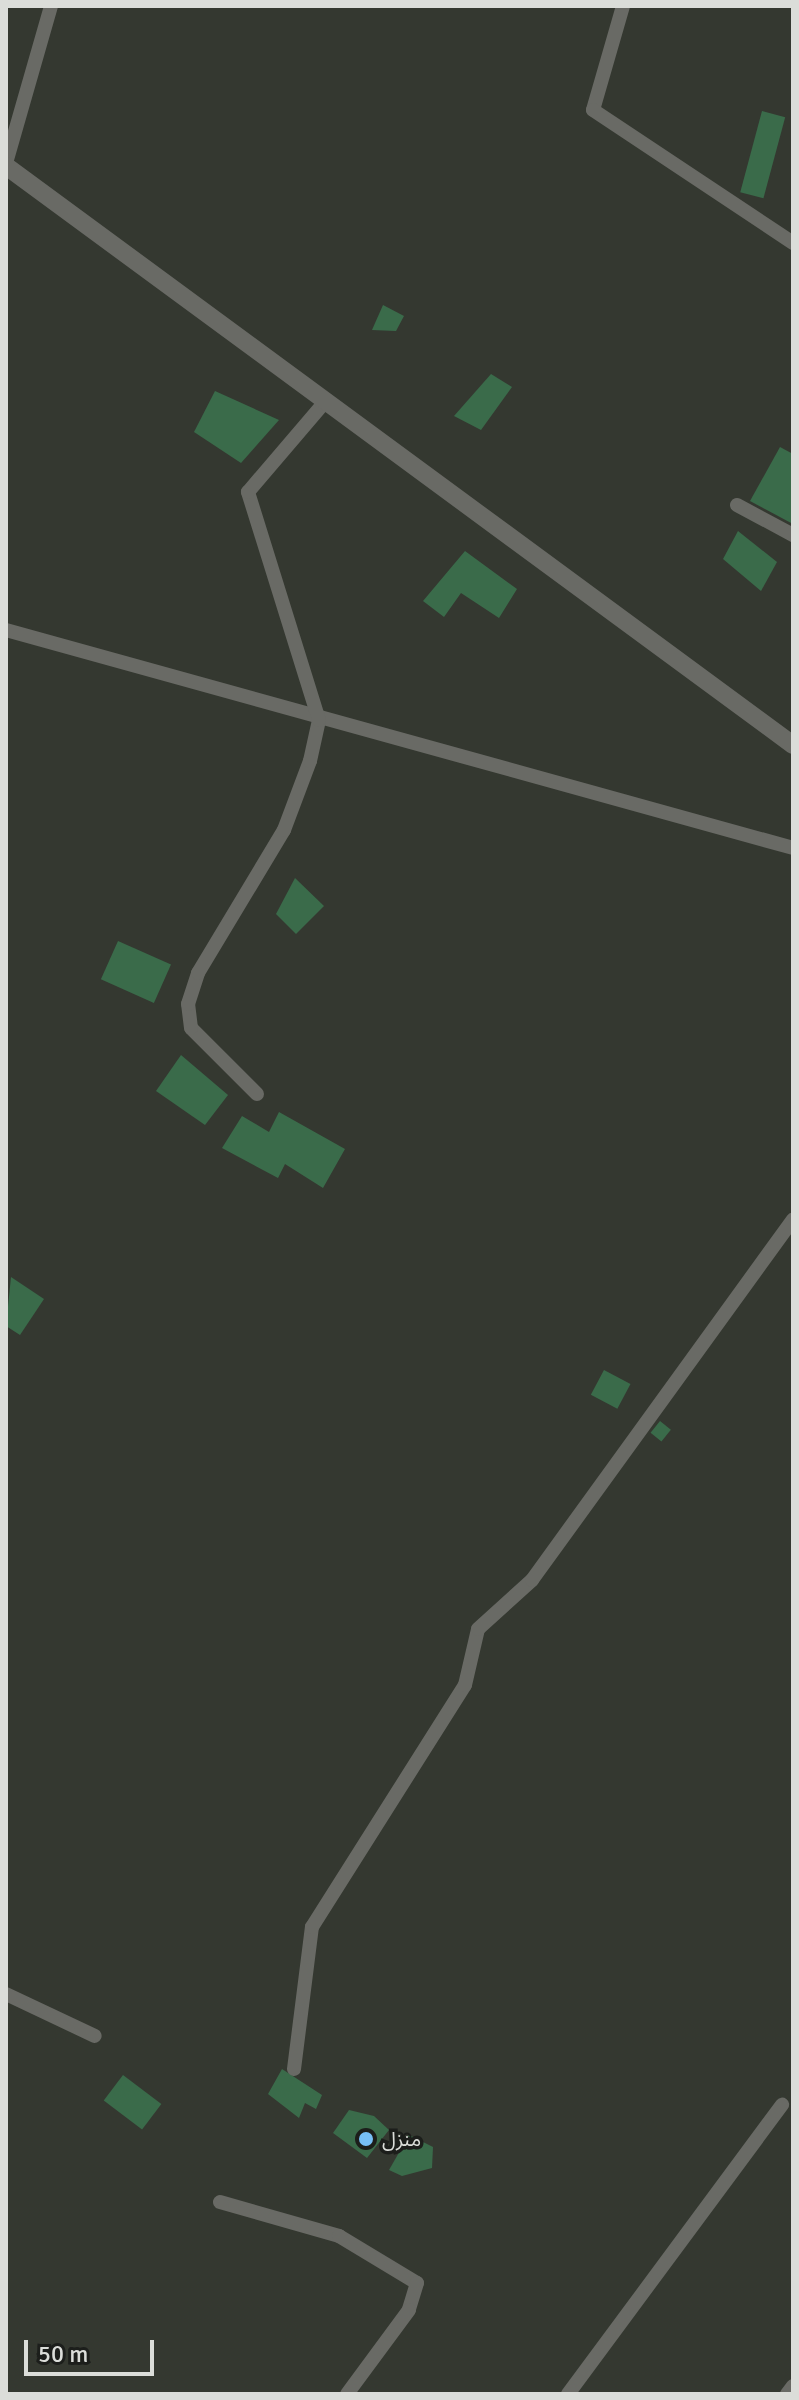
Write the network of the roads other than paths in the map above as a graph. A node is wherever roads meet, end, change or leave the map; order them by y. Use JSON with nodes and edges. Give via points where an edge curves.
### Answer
{"nodes":[{"id":1,"x":51,"y":6,"type":"edge"},
{"id":2,"x":623,"y":6,"type":"edge"},
{"id":3,"x":6,"y":165,"type":"edge"},
{"id":4,"x":793,"y":243,"type":"edge"},
{"id":5,"x":325,"y":402,"type":"junction"},
{"id":6,"x":737,"y":505,"type":"dead end"},
{"id":7,"x":793,"y":535,"type":"edge"},
{"id":8,"x":6,"y":630,"type":"edge"},
{"id":9,"x":319,"y":720,"type":"junction"},
{"id":10,"x":793,"y":745,"type":"edge"},
{"id":11,"x":793,"y":848,"type":"edge"},
{"id":12,"x":257,"y":1094,"type":"dead end"},
{"id":13,"x":793,"y":1219,"type":"edge"},
{"id":14,"x":6,"y":1994,"type":"edge"},
{"id":15,"x":95,"y":2036,"type":"dead end"},
{"id":16,"x":294,"y":2069,"type":"dead end"},
{"id":17,"x":782,"y":2105,"type":"dead end"},
{"id":18,"x":220,"y":2202,"type":"dead end"},
{"id":19,"x":793,"y":2386,"type":"edge"},
{"id":20,"x":347,"y":2394,"type":"edge"},
{"id":21,"x":568,"y":2394,"type":"edge"},
{"id":22,"x":787,"y":2394,"type":"edge"}],
"edges":[{"from":1,"to":3,"type":"street"},
{"from":2,"to":4,"type":"street","via":[[593,110]]},
{"from":3,"to":5,"type":"street"},
{"from":5,"to":9,"type":"street","via":[[248,492]]},
{"from":5,"to":10,"type":"street"},
{"from":6,"to":7,"type":"street"},
{"from":8,"to":9,"type":"street"},
{"from":9,"to":11,"type":"street"},
{"from":9,"to":12,"type":"street","via":[[284,830],[198,973],[188,1004],[191,1028]]},
{"from":13,"to":16,"type":"street","via":[[532,1580],[478,1629],[465,1685],[312,1927]]},
{"from":14,"to":15,"type":"street"},
{"from":17,"to":21,"type":"street"},
{"from":18,"to":20,"type":"street","via":[[339,2236],[417,2283],[409,2310]]},
{"from":19,"to":22,"type":"street"}]}
